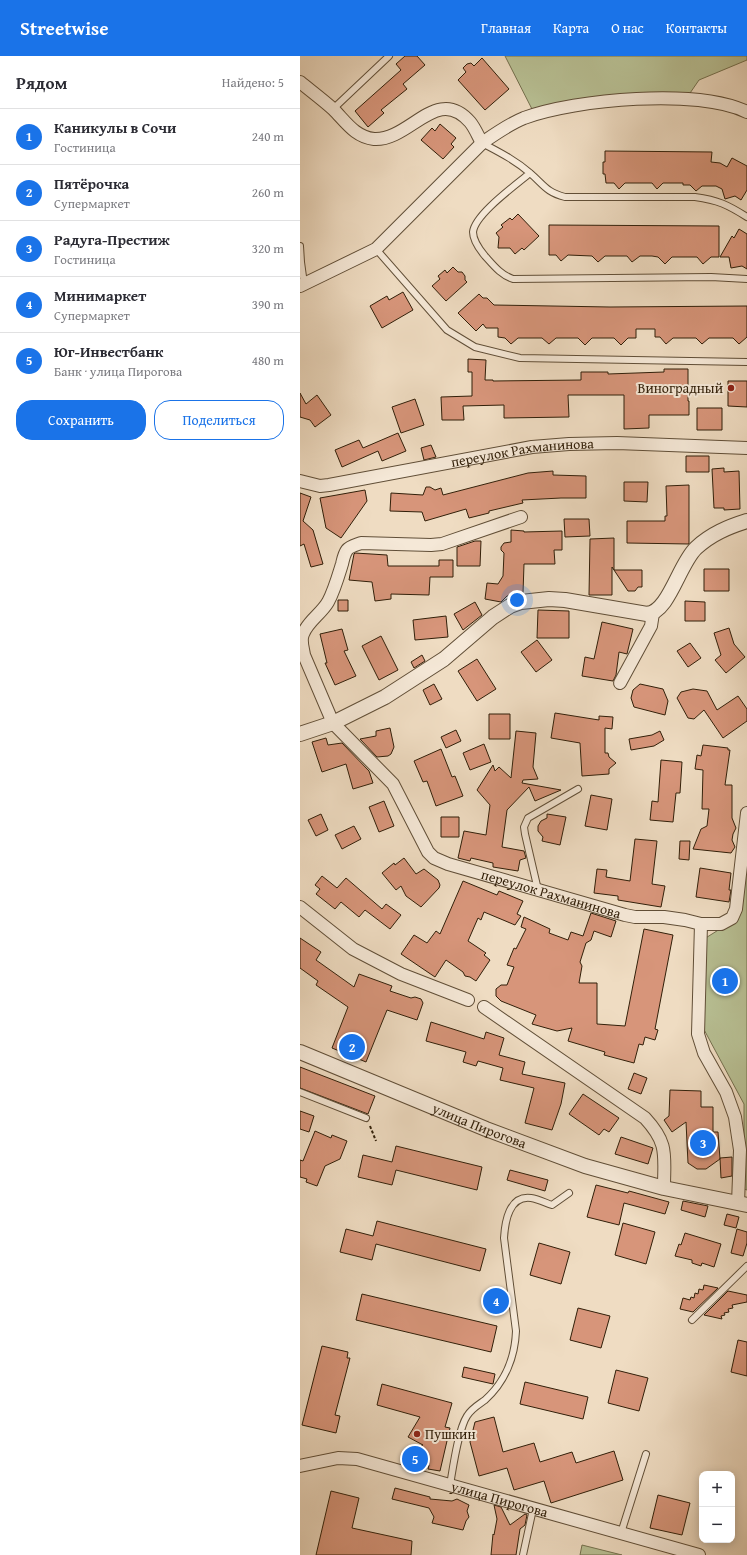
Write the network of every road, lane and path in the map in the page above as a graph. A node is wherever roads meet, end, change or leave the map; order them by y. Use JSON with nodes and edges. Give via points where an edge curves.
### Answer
{"nodes":[{"id":1,"x":389,"y":56,"type":"edge"},
{"id":2,"x":300,"y":82,"type":"edge"},
{"id":3,"x":333,"y":109,"type":"junction"},
{"id":4,"x":747,"y":112,"type":"edge"},
{"id":5,"x":482,"y":143,"type":"junction"},
{"id":6,"x":530,"y":173,"type":"junction"},
{"id":7,"x":747,"y":217,"type":"edge"},
{"id":8,"x":300,"y":246,"type":"edge"},
{"id":9,"x":376,"y":249,"type":"junction"},
{"id":10,"x":301,"y":263,"type":"edge"},
{"id":11,"x":747,"y":279,"type":"edge"},
{"id":12,"x":302,"y":285,"type":"edge"},
{"id":13,"x":747,"y":362,"type":"edge"},
{"id":14,"x":747,"y":448,"type":"edge"},
{"id":15,"x":300,"y":481,"type":"edge"},
{"id":16,"x":521,"y":517,"type":"dead end"},
{"id":17,"x":747,"y":521,"type":"edge"},
{"id":18,"x":654,"y":614,"type":"junction"},
{"id":19,"x":620,"y":683,"type":"dead end"},
{"id":20,"x":333,"y":723,"type":"junction"},
{"id":21,"x":300,"y":734,"type":"edge"},
{"id":22,"x":578,"y":789,"type":"dead end"},
{"id":23,"x":747,"y":813,"type":"edge"},
{"id":24,"x":538,"y":890,"type":"junction"},
{"id":25,"x":300,"y":907,"type":"edge"},
{"id":26,"x":701,"y":924,"type":"junction"},
{"id":27,"x":468,"y":1000,"type":"dead end"},
{"id":28,"x":484,"y":1007,"type":"dead end"},
{"id":29,"x":300,"y":1052,"type":"edge"},
{"id":30,"x":300,"y":1092,"type":"edge"},
{"id":31,"x":366,"y":1118,"type":"joint"},
{"id":32,"x":376,"y":1141,"type":"dead end"},
{"id":33,"x":664,"y":1188,"type":"junction"},
{"id":34,"x":569,"y":1193,"type":"dead end"},
{"id":35,"x":742,"y":1204,"type":"edge"},
{"id":36,"x":747,"y":1266,"type":"edge"},
{"id":37,"x":692,"y":1320,"type":"dead end"},
{"id":38,"x":646,"y":1454,"type":"dead end"},
{"id":39,"x":300,"y":1466,"type":"edge"},
{"id":40,"x":450,"y":1485,"type":"junction"},
{"id":41,"x":533,"y":1509,"type":"junction"},
{"id":42,"x":621,"y":1533,"type":"junction"},
{"id":43,"x":523,"y":1555,"type":"edge"},
{"id":44,"x":699,"y":1555,"type":"edge"}],
"edges":[{"from":1,"to":3,"type":"lane"},
{"from":2,"to":3,"type":"street"},
{"from":3,"to":5,"type":"street","via":[[361,136],[375,139],[392,136],[435,110],[448,108],[470,122]]},
{"from":4,"to":5,"type":"street","via":[[736,107],[692,99],[603,101],[524,118]]},
{"from":5,"to":6,"type":"lane","via":[[509,156]]},
{"from":5,"to":9,"type":"street"},
{"from":6,"to":7,"type":"lane","via":[[553,194],[565,198],[695,197],[712,199]]},
{"from":6,"to":11,"type":"lane","via":[[488,208],[475,225],[475,241],[482,253],[504,276],[513,279]]},
{"from":8,"to":10,"type":"lane"},
{"from":9,"to":12,"type":"street"},
{"from":9,"to":13,"type":"lane","via":[[447,330],[475,347],[520,358]]},
{"from":10,"to":12,"type":"lane"},
{"from":14,"to":15,"type":"street","name":"переулок Рахманинова","via":[[617,443],[569,444],[532,448],[329,485],[320,486]]},
{"from":16,"to":20,"type":"street","name":"переулок Рахманинова","via":[[442,544],[361,543],[347,550],[328,602],[308,624],[302,635],[304,655]]},
{"from":17,"to":18,"type":"street","via":[[718,531],[695,549],[664,605]]},
{"from":18,"to":19,"type":"street","via":[[651,626]]},
{"from":18,"to":20,"type":"street","via":[[565,600],[521,602],[493,617],[444,659],[385,697]]},
{"from":20,"to":21,"type":"street"},
{"from":20,"to":24,"type":"street","name":"переулок Рахманинова","via":[[393,784],[428,852],[434,858]]},
{"from":22,"to":24,"type":"lane","via":[[525,822],[525,834]]},
{"from":23,"to":26,"type":"street","name":"переулок Рахманинова","via":[[734,914],[727,922],[721,924]]},
{"from":24,"to":26,"type":"street","name":"переулок Рахманинова","via":[[625,915],[675,918]]},
{"from":25,"to":27,"type":"street","via":[[353,949],[401,974]]},
{"from":26,"to":35,"type":"street","via":[[698,1034],[735,1117],[740,1150]]},
{"from":28,"to":33,"type":"street","via":[[645,1118],[662,1140]]},
{"from":29,"to":33,"type":"street","name":"улица Пирогова","via":[[486,1129],[585,1166]]},
{"from":30,"to":31,"type":"lane"},
{"from":31,"to":32,"type":"path"},
{"from":33,"to":35,"type":"street","name":"улица Пирогова"},
{"from":34,"to":40,"type":"lane","via":[[552,1205],[530,1198],[522,1199],[514,1204],[504,1224],[516,1331],[513,1358],[502,1380],[489,1396],[474,1407],[462,1426]]},
{"from":36,"to":37,"type":"lane"},
{"from":38,"to":42,"type":"lane"},
{"from":39,"to":40,"type":"street","name":"улица Пирогова","via":[[338,1458],[357,1459]]},
{"from":40,"to":41,"type":"street","name":"улица Пирогова"},
{"from":41,"to":42,"type":"street","name":"улица Пирогова"},
{"from":41,"to":43,"type":"lane"},
{"from":42,"to":44,"type":"street","name":"улица Пирогова"}]}
